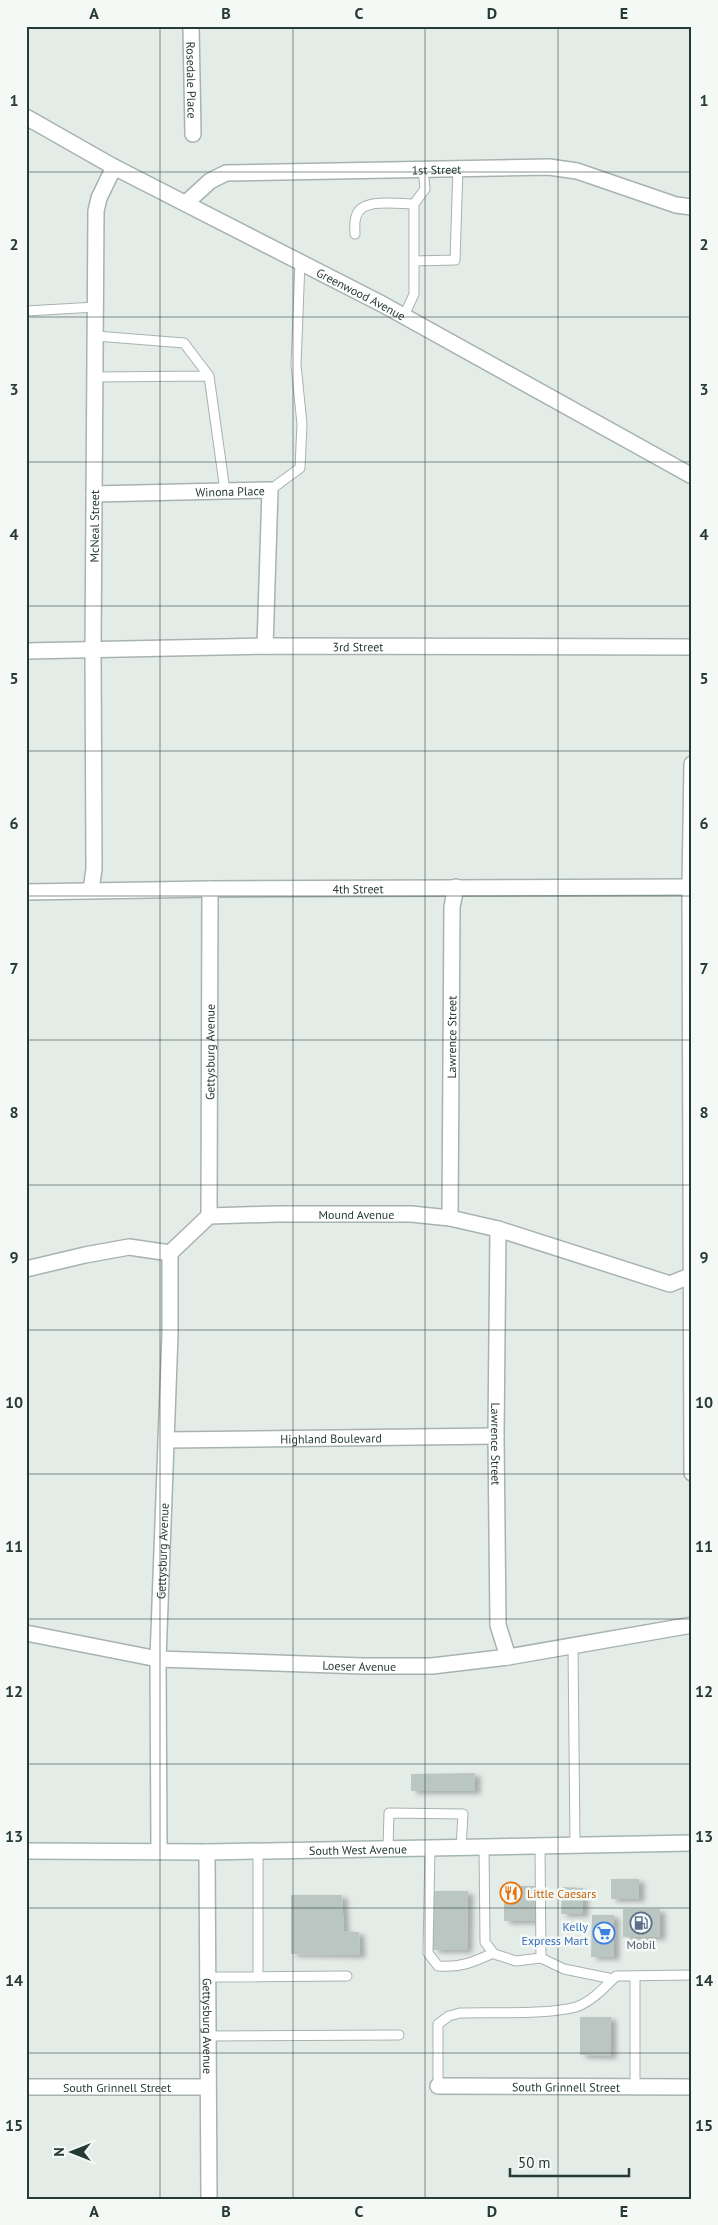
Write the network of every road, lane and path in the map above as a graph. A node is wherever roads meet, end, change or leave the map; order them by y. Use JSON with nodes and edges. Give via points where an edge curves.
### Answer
{"nodes":[{"id":1,"x":191,"y":26,"type":"edge"},
{"id":2,"x":26,"y":117,"type":"edge"},
{"id":3,"x":192,"y":134,"type":"dead end"},
{"id":4,"x":114,"y":167,"type":"junction"},
{"id":5,"x":458,"y":168,"type":"junction"},
{"id":6,"x":423,"y":169,"type":"junction"},
{"id":7,"x":186,"y":204,"type":"junction"},
{"id":8,"x":414,"y":204,"type":"junction"},
{"id":9,"x":692,"y":208,"type":"edge"},
{"id":10,"x":355,"y":234,"type":"dead end"},
{"id":11,"x":414,"y":260,"type":"junction"},
{"id":12,"x":300,"y":262,"type":"junction"},
{"id":13,"x":96,"y":307,"type":"junction"},
{"id":14,"x":26,"y":312,"type":"edge"},
{"id":15,"x":404,"y":316,"type":"junction"},
{"id":16,"x":96,"y":336,"type":"junction"},
{"id":17,"x":95,"y":376,"type":"junction"},
{"id":18,"x":209,"y":376,"type":"junction"},
{"id":19,"x":692,"y":476,"type":"edge"},
{"id":20,"x":270,"y":490,"type":"junction"},
{"id":21,"x":225,"y":491,"type":"junction"},
{"id":22,"x":94,"y":494,"type":"junction"},
{"id":23,"x":265,"y":646,"type":"junction"},
{"id":24,"x":692,"y":647,"type":"edge"},
{"id":25,"x":93,"y":650,"type":"junction"},
{"id":26,"x":26,"y":651,"type":"edge"},
{"id":27,"x":692,"y":764,"type":"edge"},
{"id":28,"x":456,"y":887,"type":"junction"},
{"id":29,"x":691,"y":887,"type":"edge"},
{"id":30,"x":210,"y":889,"type":"junction"},
{"id":31,"x":91,"y":890,"type":"junction"},
{"id":32,"x":26,"y":892,"type":"edge"},
{"id":33,"x":209,"y":1216,"type":"junction"},
{"id":34,"x":450,"y":1218,"type":"junction"},
{"id":35,"x":498,"y":1229,"type":"junction"},
{"id":36,"x":170,"y":1253,"type":"junction"},
{"id":37,"x":26,"y":1269,"type":"edge"},
{"id":38,"x":691,"y":1276,"type":"edge"},
{"id":39,"x":496,"y":1436,"type":"junction"},
{"id":40,"x":166,"y":1440,"type":"junction"},
{"id":41,"x":692,"y":1473,"type":"edge"},
{"id":42,"x":692,"y":1625,"type":"edge"},
{"id":43,"x":26,"y":1633,"type":"edge"},
{"id":44,"x":573,"y":1646,"type":"junction"},
{"id":45,"x":508,"y":1657,"type":"junction"},
{"id":46,"x":158,"y":1659,"type":"junction"},
{"id":47,"x":692,"y":1843,"type":"edge"},
{"id":48,"x":575,"y":1845,"type":"junction"},
{"id":49,"x":484,"y":1846,"type":"junction"},
{"id":50,"x":540,"y":1846,"type":"junction"},
{"id":51,"x":430,"y":1847,"type":"junction"},
{"id":52,"x":461,"y":1847,"type":"junction"},
{"id":53,"x":388,"y":1848,"type":"junction"},
{"id":54,"x":159,"y":1850,"type":"junction"},
{"id":55,"x":26,"y":1851,"type":"edge"},
{"id":56,"x":258,"y":1851,"type":"junction"},
{"id":57,"x":207,"y":1852,"type":"junction"},
{"id":58,"x":493,"y":1953,"type":"junction"},
{"id":59,"x":541,"y":1958,"type":"junction"},
{"id":60,"x":692,"y":1975,"type":"edge"},
{"id":61,"x":347,"y":1976,"type":"dead end"},
{"id":62,"x":635,"y":1976,"type":"junction"},
{"id":63,"x":207,"y":1977,"type":"junction"},
{"id":64,"x":258,"y":1977,"type":"junction"},
{"id":65,"x":613,"y":1979,"type":"junction"},
{"id":66,"x":399,"y":2035,"type":"dead end"},
{"id":67,"x":207,"y":2036,"type":"junction"},
{"id":68,"x":438,"y":2086,"type":"joint"},
{"id":69,"x":26,"y":2087,"type":"edge"},
{"id":70,"x":208,"y":2087,"type":"junction"},
{"id":71,"x":635,"y":2087,"type":"junction"},
{"id":72,"x":692,"y":2087,"type":"edge"},
{"id":73,"x":209,"y":2199,"type":"edge"}],
"edges":[{"from":1,"to":3,"type":"street","name":"Rosedale Place"},
{"from":2,"to":4,"type":"street","name":"Greenwood Avenue"},
{"from":4,"to":7,"type":"street","name":"Greenwood Avenue"},
{"from":4,"to":13,"type":"street","name":"McNeal Street","via":[[96,211]]},
{"from":5,"to":6,"type":"street","name":"1st Street"},
{"from":5,"to":9,"type":"street","name":"1st Street","via":[[549,167],[577,171]]},
{"from":5,"to":11,"type":"lane","via":[[455,260]]},
{"from":6,"to":7,"type":"street","name":"1st Street","via":[[226,173],[210,181]]},
{"from":6,"to":8,"type":"lane","via":[[425,190]]},
{"from":7,"to":12,"type":"street","name":"Greenwood Avenue"},
{"from":8,"to":10,"type":"lane","via":[[364,206],[356,217]]},
{"from":8,"to":11,"type":"lane"},
{"from":11,"to":15,"type":"lane","via":[[414,294]]},
{"from":12,"to":15,"type":"street","name":"Greenwood Avenue"},
{"from":12,"to":20,"type":"lane","via":[[296,365],[302,424],[300,468]]},
{"from":13,"to":14,"type":"lane"},
{"from":13,"to":16,"type":"street","name":"McNeal Street"},
{"from":15,"to":19,"type":"street","name":"Greenwood Avenue"},
{"from":16,"to":17,"type":"street","name":"McNeal Street"},
{"from":16,"to":18,"type":"lane","via":[[184,344]]},
{"from":17,"to":18,"type":"lane"},
{"from":17,"to":22,"type":"street","name":"McNeal Street"},
{"from":18,"to":21,"type":"lane"},
{"from":20,"to":21,"type":"street","name":"Winona Place"},
{"from":20,"to":23,"type":"street","name":"Winona Place"},
{"from":21,"to":22,"type":"street","name":"Winona Place"},
{"from":22,"to":25,"type":"street","name":"McNeal Street"},
{"from":23,"to":24,"type":"street","name":"3rd Street"},
{"from":23,"to":25,"type":"street","name":"3rd Street"},
{"from":25,"to":26,"type":"street","name":"3rd Street"},
{"from":25,"to":31,"type":"street","name":"McNeal Street","via":[[94,870]]},
{"from":27,"to":29,"type":"street"},
{"from":28,"to":29,"type":"street","name":"4th Street"},
{"from":28,"to":30,"type":"street","name":"4th Street"},
{"from":28,"to":34,"type":"street","name":"Lawrence Street","via":[[452,907]]},
{"from":29,"to":38,"type":"street"},
{"from":30,"to":31,"type":"street","name":"4th Street"},
{"from":30,"to":33,"type":"street","name":"Gettysburg Avenue"},
{"from":31,"to":32,"type":"street","name":"4th Street"},
{"from":33,"to":34,"type":"street","name":"Mound Avenue","via":[[411,1214]]},
{"from":33,"to":36,"type":"street"},
{"from":34,"to":35,"type":"street","name":"Mound Avenue"},
{"from":35,"to":38,"type":"street","name":"Mound Avenue","via":[[670,1284]]},
{"from":35,"to":39,"type":"street","name":"Lawrence Street"},
{"from":36,"to":37,"type":"street","via":[[129,1247]]},
{"from":36,"to":40,"type":"street","name":"Gettysburg Avenue"},
{"from":38,"to":41,"type":"street"},
{"from":39,"to":40,"type":"street","name":"Highland Boulevard"},
{"from":39,"to":45,"type":"street","name":"Lawrence Street","via":[[498,1625]]},
{"from":40,"to":46,"type":"street","name":"Gettysburg Avenue"},
{"from":42,"to":44,"type":"street","name":"Loeser Avenue"},
{"from":43,"to":46,"type":"street","name":"Loeser Avenue"},
{"from":44,"to":45,"type":"street","name":"Loeser Avenue"},
{"from":44,"to":48,"type":"lane"},
{"from":45,"to":46,"type":"street","name":"Loeser Avenue","via":[[432,1666]]},
{"from":46,"to":54,"type":"street","name":"Gettysburg Avenue"},
{"from":47,"to":48,"type":"street","name":"South West Avenue"},
{"from":48,"to":50,"type":"street","name":"South West Avenue"},
{"from":49,"to":50,"type":"street","name":"South West Avenue"},
{"from":49,"to":52,"type":"street","name":"South West Avenue"},
{"from":49,"to":58,"type":"lane","via":[[485,1942]]},
{"from":50,"to":59,"type":"lane"},
{"from":51,"to":52,"type":"street","name":"South West Avenue"},
{"from":51,"to":53,"type":"street","name":"South West Avenue"},
{"from":51,"to":58,"type":"lane","via":[[428,1953],[438,1966],[456,1968]]},
{"from":52,"to":53,"type":"lane","via":[[463,1814],[389,1813]]},
{"from":53,"to":56,"type":"street","name":"South West Avenue"},
{"from":54,"to":55,"type":"street","name":"South West Avenue"},
{"from":54,"to":57,"type":"street","name":"South West Avenue"},
{"from":56,"to":57,"type":"street","name":"South West Avenue"},
{"from":56,"to":64,"type":"lane"},
{"from":57,"to":63,"type":"street","name":"Gettysburg Avenue"},
{"from":58,"to":59,"type":"lane","via":[[516,1961]]},
{"from":59,"to":65,"type":"lane","via":[[564,1969]]},
{"from":60,"to":62,"type":"lane"},
{"from":61,"to":64,"type":"lane"},
{"from":62,"to":65,"type":"lane","via":[[616,1976]]},
{"from":62,"to":71,"type":"lane"},
{"from":63,"to":64,"type":"lane"},
{"from":63,"to":67,"type":"street","name":"Gettysburg Avenue"},
{"from":65,"to":68,"type":"lane","via":[[578,2006],[560,2010],[449,2016],[438,2024]]},
{"from":66,"to":67,"type":"lane"},
{"from":67,"to":70,"type":"street","name":"Gettysburg Avenue"},
{"from":68,"to":71,"type":"street","name":"South Grinnell Street"},
{"from":69,"to":70,"type":"street","name":"South Grinnell Street"},
{"from":70,"to":73,"type":"street","name":"Gettysburg Avenue"},
{"from":71,"to":72,"type":"street","name":"South Grinnell Street"}]}
